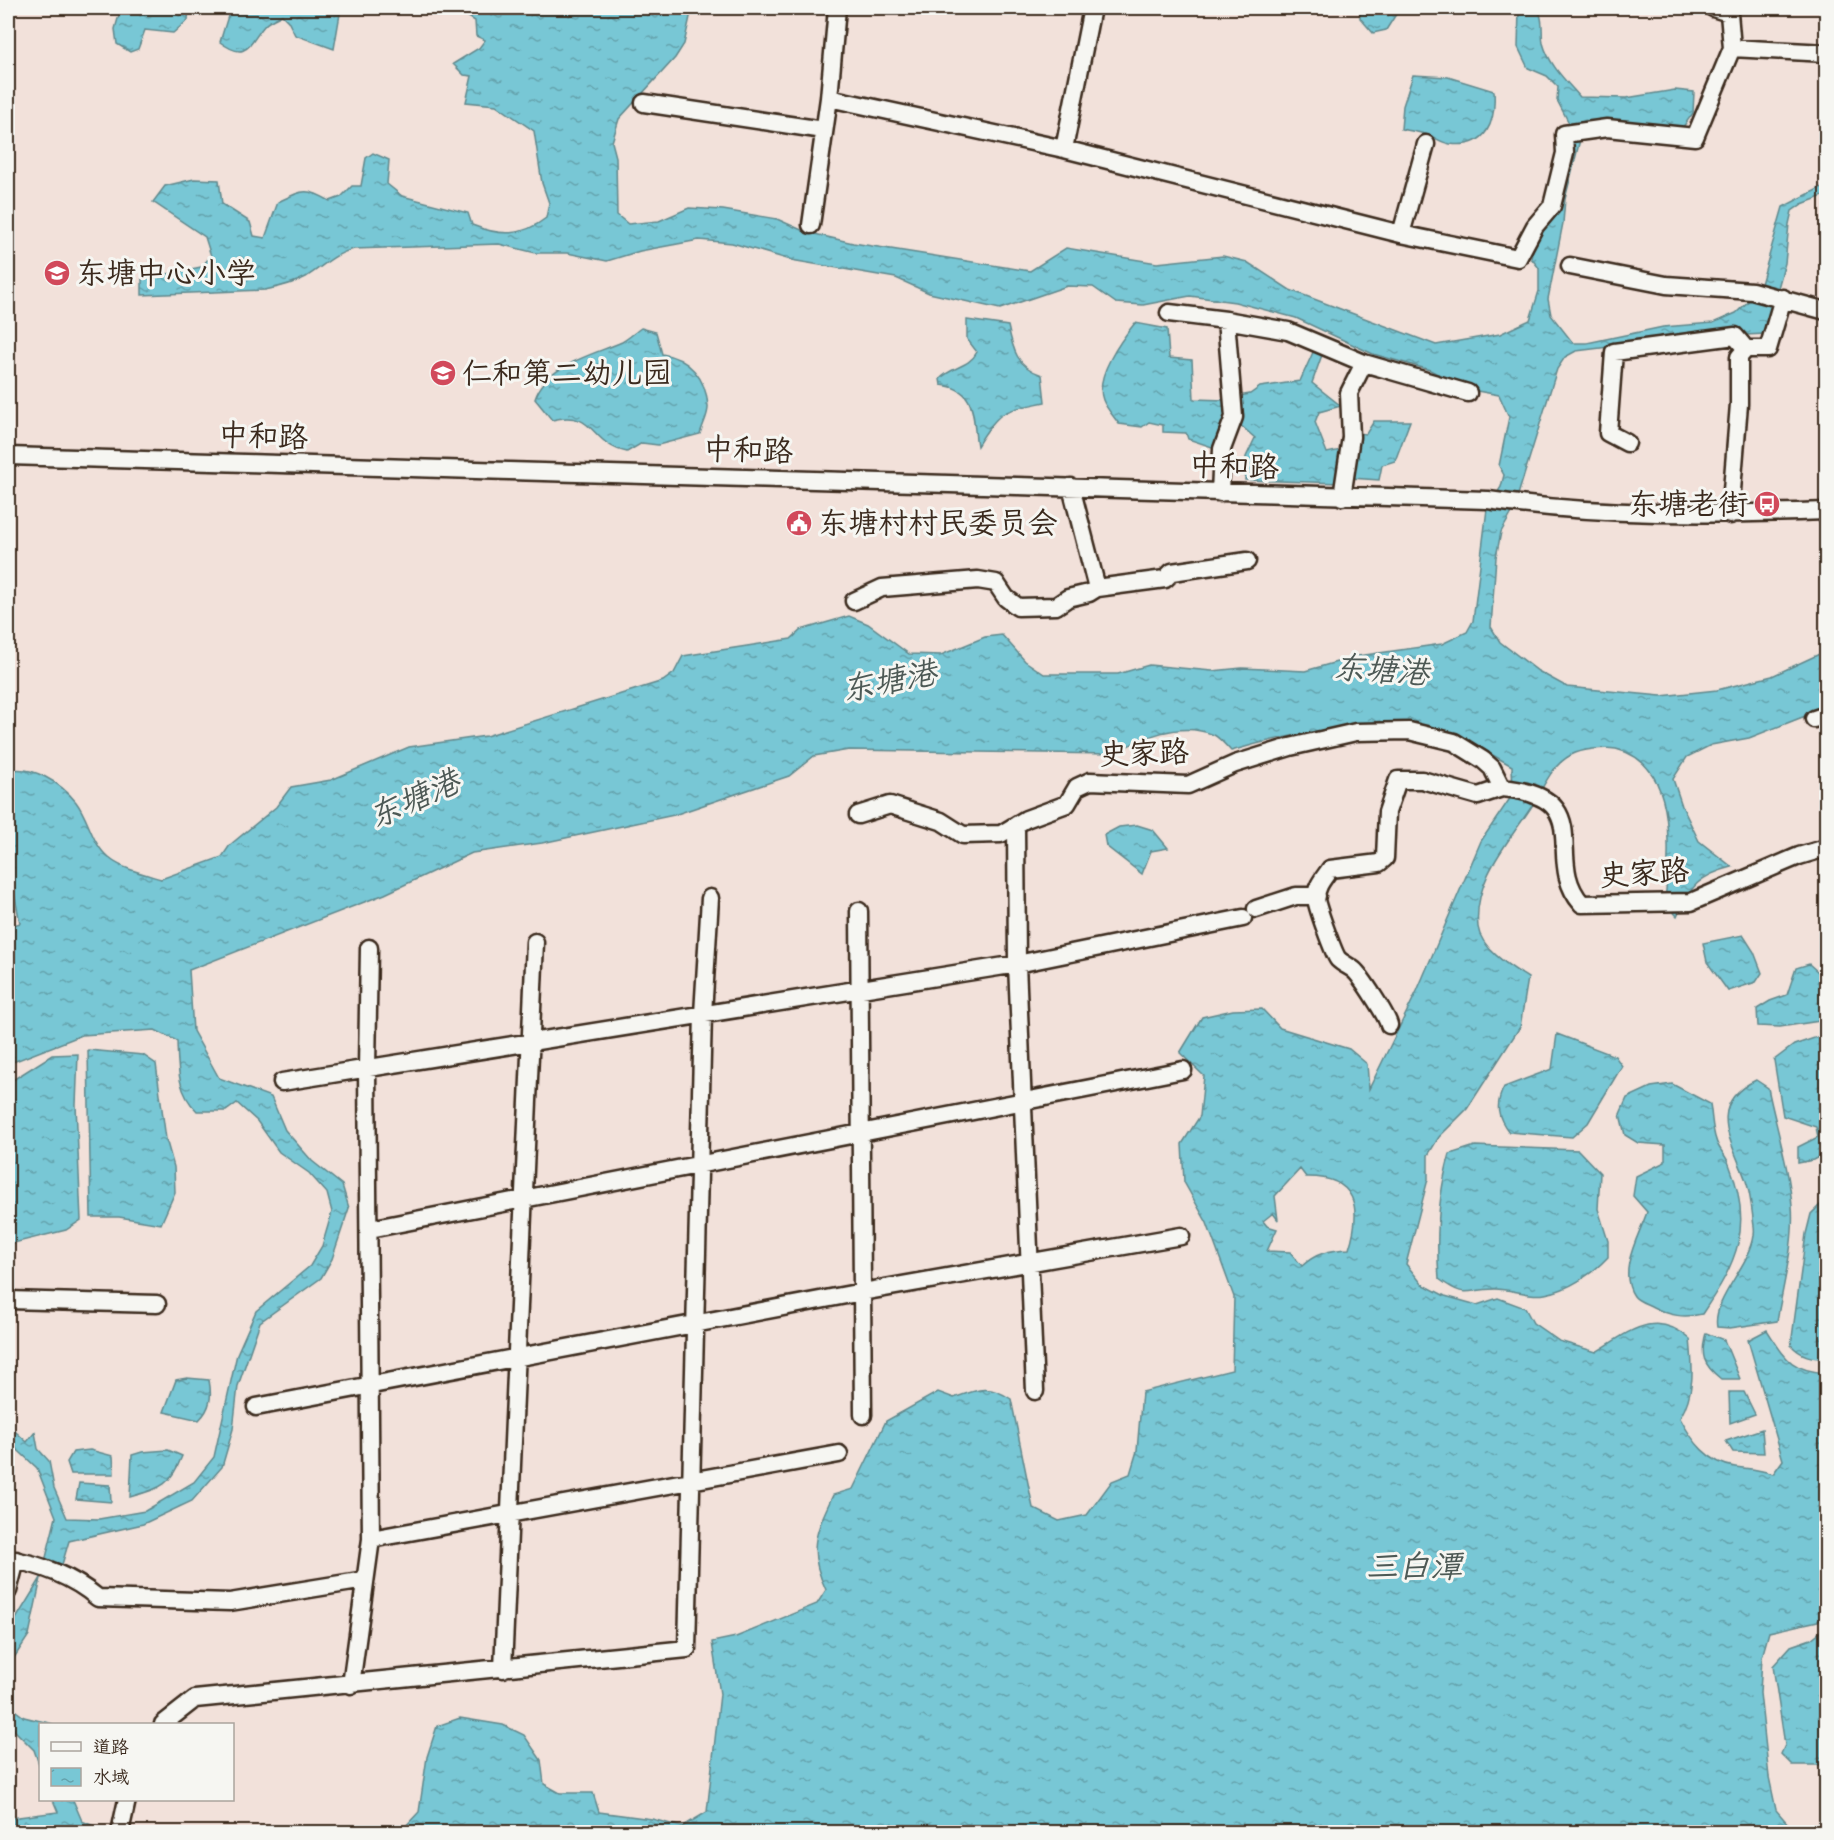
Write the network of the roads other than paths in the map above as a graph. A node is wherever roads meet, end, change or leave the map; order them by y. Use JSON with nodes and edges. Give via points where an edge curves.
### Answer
{"nodes":[{"id":1,"x":837,"y":8,"type":"edge"},
{"id":2,"x":1092,"y":8,"type":"edge"},
{"id":3,"x":1713,"y":8,"type":"edge"},
{"id":4,"x":1732,"y":48,"type":"junction"},
{"id":5,"x":1827,"y":53,"type":"edge"},
{"id":6,"x":829,"y":98,"type":"junction"},
{"id":7,"x":644,"y":103,"type":"dead end"},
{"id":8,"x":823,"y":130,"type":"junction"},
{"id":9,"x":1426,"y":144,"type":"dead end"},
{"id":10,"x":1064,"y":149,"type":"junction"},
{"id":11,"x":811,"y":225,"type":"dead end"},
{"id":12,"x":1401,"y":234,"type":"junction"},
{"id":13,"x":1570,"y":266,"type":"dead end"},
{"id":14,"x":1783,"y":298,"type":"junction"},
{"id":15,"x":1827,"y":311,"type":"edge"},
{"id":16,"x":1169,"y":313,"type":"dead end"},
{"id":17,"x":1226,"y":320,"type":"junction"},
{"id":18,"x":1746,"y":349,"type":"junction"},
{"id":19,"x":1364,"y":363,"type":"junction"},
{"id":20,"x":1468,"y":393,"type":"dead end"},
{"id":21,"x":1626,"y":443,"type":"dead end"},
{"id":22,"x":8,"y":456,"type":"edge"},
{"id":23,"x":1071,"y":487,"type":"junction"},
{"id":24,"x":1220,"y":493,"type":"junction"},
{"id":25,"x":1342,"y":497,"type":"junction"},
{"id":26,"x":1827,"y":511,"type":"edge"},
{"id":27,"x":1730,"y":515,"type":"junction"},
{"id":28,"x":1247,"y":561,"type":"dead end"},
{"id":29,"x":1097,"y":588,"type":"junction"},
{"id":30,"x":854,"y":601,"type":"dead end"},
{"id":31,"x":1502,"y":788,"type":"junction"},
{"id":32,"x":858,"y":815,"type":"dead end"},
{"id":33,"x":1016,"y":825,"type":"junction"},
{"id":34,"x":1827,"y":848,"type":"edge"},
{"id":35,"x":1317,"y":896,"type":"junction"},
{"id":36,"x":710,"y":898,"type":"dead end"},
{"id":37,"x":860,"y":911,"type":"dead end"},
{"id":38,"x":535,"y":942,"type":"dead end"},
{"id":39,"x":369,"y":948,"type":"dead end"},
{"id":40,"x":1017,"y":964,"type":"junction"},
{"id":41,"x":861,"y":989,"type":"junction"},
{"id":42,"x":703,"y":1014,"type":"junction"},
{"id":43,"x":1389,"y":1025,"type":"dead end"},
{"id":44,"x":532,"y":1042,"type":"junction"},
{"id":45,"x":367,"y":1068,"type":"junction"},
{"id":46,"x":1183,"y":1070,"type":"dead end"},
{"id":47,"x":282,"y":1082,"type":"dead end"},
{"id":48,"x":1023,"y":1101,"type":"junction"},
{"id":49,"x":862,"y":1132,"type":"junction"},
{"id":50,"x":700,"y":1163,"type":"junction"},
{"id":51,"x":526,"y":1198,"type":"junction"},
{"id":52,"x":370,"y":1229,"type":"junction"},
{"id":53,"x":1181,"y":1236,"type":"dead end"},
{"id":54,"x":1030,"y":1263,"type":"junction"},
{"id":55,"x":862,"y":1292,"type":"junction"},
{"id":56,"x":8,"y":1300,"type":"edge"},
{"id":57,"x":157,"y":1304,"type":"dead end"},
{"id":58,"x":696,"y":1323,"type":"junction"},
{"id":59,"x":518,"y":1358,"type":"junction"},
{"id":60,"x":370,"y":1386,"type":"junction"},
{"id":61,"x":1035,"y":1391,"type":"dead end"},
{"id":62,"x":256,"y":1407,"type":"dead end"},
{"id":63,"x":863,"y":1415,"type":"dead end"},
{"id":64,"x":839,"y":1454,"type":"dead end"},
{"id":65,"x":692,"y":1481,"type":"junction"},
{"id":66,"x":511,"y":1514,"type":"junction"},
{"id":67,"x":371,"y":1539,"type":"junction"},
{"id":68,"x":12,"y":1560,"type":"edge"},
{"id":69,"x":365,"y":1580,"type":"junction"},
{"id":70,"x":8,"y":1591,"type":"edge"},
{"id":71,"x":503,"y":1669,"type":"junction"},
{"id":72,"x":351,"y":1685,"type":"junction"},
{"id":73,"x":165,"y":1723,"type":"edge"},
{"id":74,"x":127,"y":1801,"type":"edge"},
{"id":75,"x":120,"y":1833,"type":"edge"}],
"edges":[{"from":1,"to":6,"type":"street"},
{"from":2,"to":10,"type":"street"},
{"from":3,"to":4,"type":"street","via":[[1729,13]]},
{"from":4,"to":5,"type":"street"},
{"from":4,"to":12,"type":"street","via":[[1695,137],[1606,128],[1564,134],[1565,153],[1552,206],[1535,226],[1518,258]]},
{"from":6,"to":8,"type":"street"},
{"from":6,"to":10,"type":"street"},
{"from":7,"to":8,"type":"street"},
{"from":8,"to":11,"type":"street"},
{"from":9,"to":12,"type":"street"},
{"from":10,"to":12,"type":"street"},
{"from":13,"to":14,"type":"street","via":[[1666,285],[1752,291]]},
{"from":14,"to":15,"type":"street"},
{"from":14,"to":18,"type":"street","via":[[1768,349]]},
{"from":16,"to":17,"type":"street"},
{"from":17,"to":19,"type":"street","via":[[1288,332]]},
{"from":17,"to":24,"type":"street","via":[[1234,417],[1221,449]]},
{"from":18,"to":21,"type":"street","via":[[1735,336],[1614,352],[1608,433]]},
{"from":18,"to":27,"type":"street","via":[[1739,357]]},
{"from":19,"to":20,"type":"street"},
{"from":19,"to":25,"type":"street","via":[[1349,393],[1351,437]]},
{"from":22,"to":23,"type":"street","name":"中和路"},
{"from":23,"to":24,"type":"street","name":"中和路"},
{"from":23,"to":29,"type":"street"},
{"from":24,"to":25,"type":"street","name":"中和路"},
{"from":25,"to":27,"type":"street","name":"中和路","via":[[1488,500],[1526,506]]},
{"from":26,"to":27,"type":"street"},
{"from":28,"to":29,"type":"street","via":[[1172,572],[1165,579]]},
{"from":29,"to":30,"type":"street","via":[[1068,597],[1056,606],[1018,608],[996,583],[978,580],[882,588]]},
{"from":31,"to":33,"type":"street","name":"史家路","via":[[1492,768],[1454,742],[1409,731],[1356,732],[1235,764],[1188,785],[1090,781],[1077,787],[1067,804]]},
{"from":31,"to":34,"type":"street","name":"史家路","via":[[1551,802],[1564,820],[1571,891],[1582,904],[1691,902]]},
{"from":31,"to":35,"type":"street","name":"史家路","via":[[1478,796],[1422,780],[1398,780],[1387,812],[1385,858],[1379,863],[1330,869],[1318,886]]},
{"from":32,"to":33,"type":"street","name":"史家路","via":[[890,805],[941,821],[963,835],[1001,834]]},
{"from":33,"to":40,"type":"street"},
{"from":35,"to":40,"type":"street","via":[[1296,896],[1249,913]]},
{"from":35,"to":43,"type":"street","via":[[1331,947],[1339,960],[1362,979]]},
{"from":36,"to":42,"type":"street"},
{"from":37,"to":41,"type":"street"},
{"from":38,"to":44,"type":"street"},
{"from":39,"to":45,"type":"street"},
{"from":40,"to":41,"type":"street"},
{"from":40,"to":48,"type":"street"},
{"from":41,"to":42,"type":"street"},
{"from":41,"to":49,"type":"street"},
{"from":42,"to":44,"type":"street"},
{"from":42,"to":50,"type":"street"},
{"from":44,"to":45,"type":"street"},
{"from":44,"to":51,"type":"street"},
{"from":45,"to":47,"type":"street"},
{"from":45,"to":52,"type":"street"},
{"from":46,"to":48,"type":"street"},
{"from":48,"to":49,"type":"street"},
{"from":48,"to":54,"type":"street"},
{"from":49,"to":50,"type":"street"},
{"from":49,"to":55,"type":"street"},
{"from":50,"to":51,"type":"street"},
{"from":50,"to":58,"type":"street"},
{"from":51,"to":52,"type":"street"},
{"from":51,"to":59,"type":"street"},
{"from":52,"to":60,"type":"street"},
{"from":53,"to":54,"type":"street"},
{"from":54,"to":55,"type":"street"},
{"from":54,"to":61,"type":"street"},
{"from":55,"to":58,"type":"street"},
{"from":55,"to":63,"type":"street"},
{"from":56,"to":57,"type":"street"},
{"from":58,"to":59,"type":"street"},
{"from":58,"to":65,"type":"street"},
{"from":59,"to":60,"type":"street"},
{"from":59,"to":66,"type":"street"},
{"from":60,"to":62,"type":"street"},
{"from":60,"to":67,"type":"street"},
{"from":64,"to":65,"type":"street"},
{"from":65,"to":66,"type":"street"},
{"from":65,"to":71,"type":"street","via":[[687,1649]]},
{"from":66,"to":67,"type":"street"},
{"from":66,"to":71,"type":"street"},
{"from":67,"to":69,"type":"street"},
{"from":68,"to":69,"type":"street","via":[[29,1562],[82,1585],[98,1598],[230,1602]]},
{"from":68,"to":70,"type":"street"},
{"from":69,"to":72,"type":"street"},
{"from":71,"to":72,"type":"street"},
{"from":72,"to":73,"type":"street","via":[[195,1699]]},
{"from":74,"to":75,"type":"street"}]}
